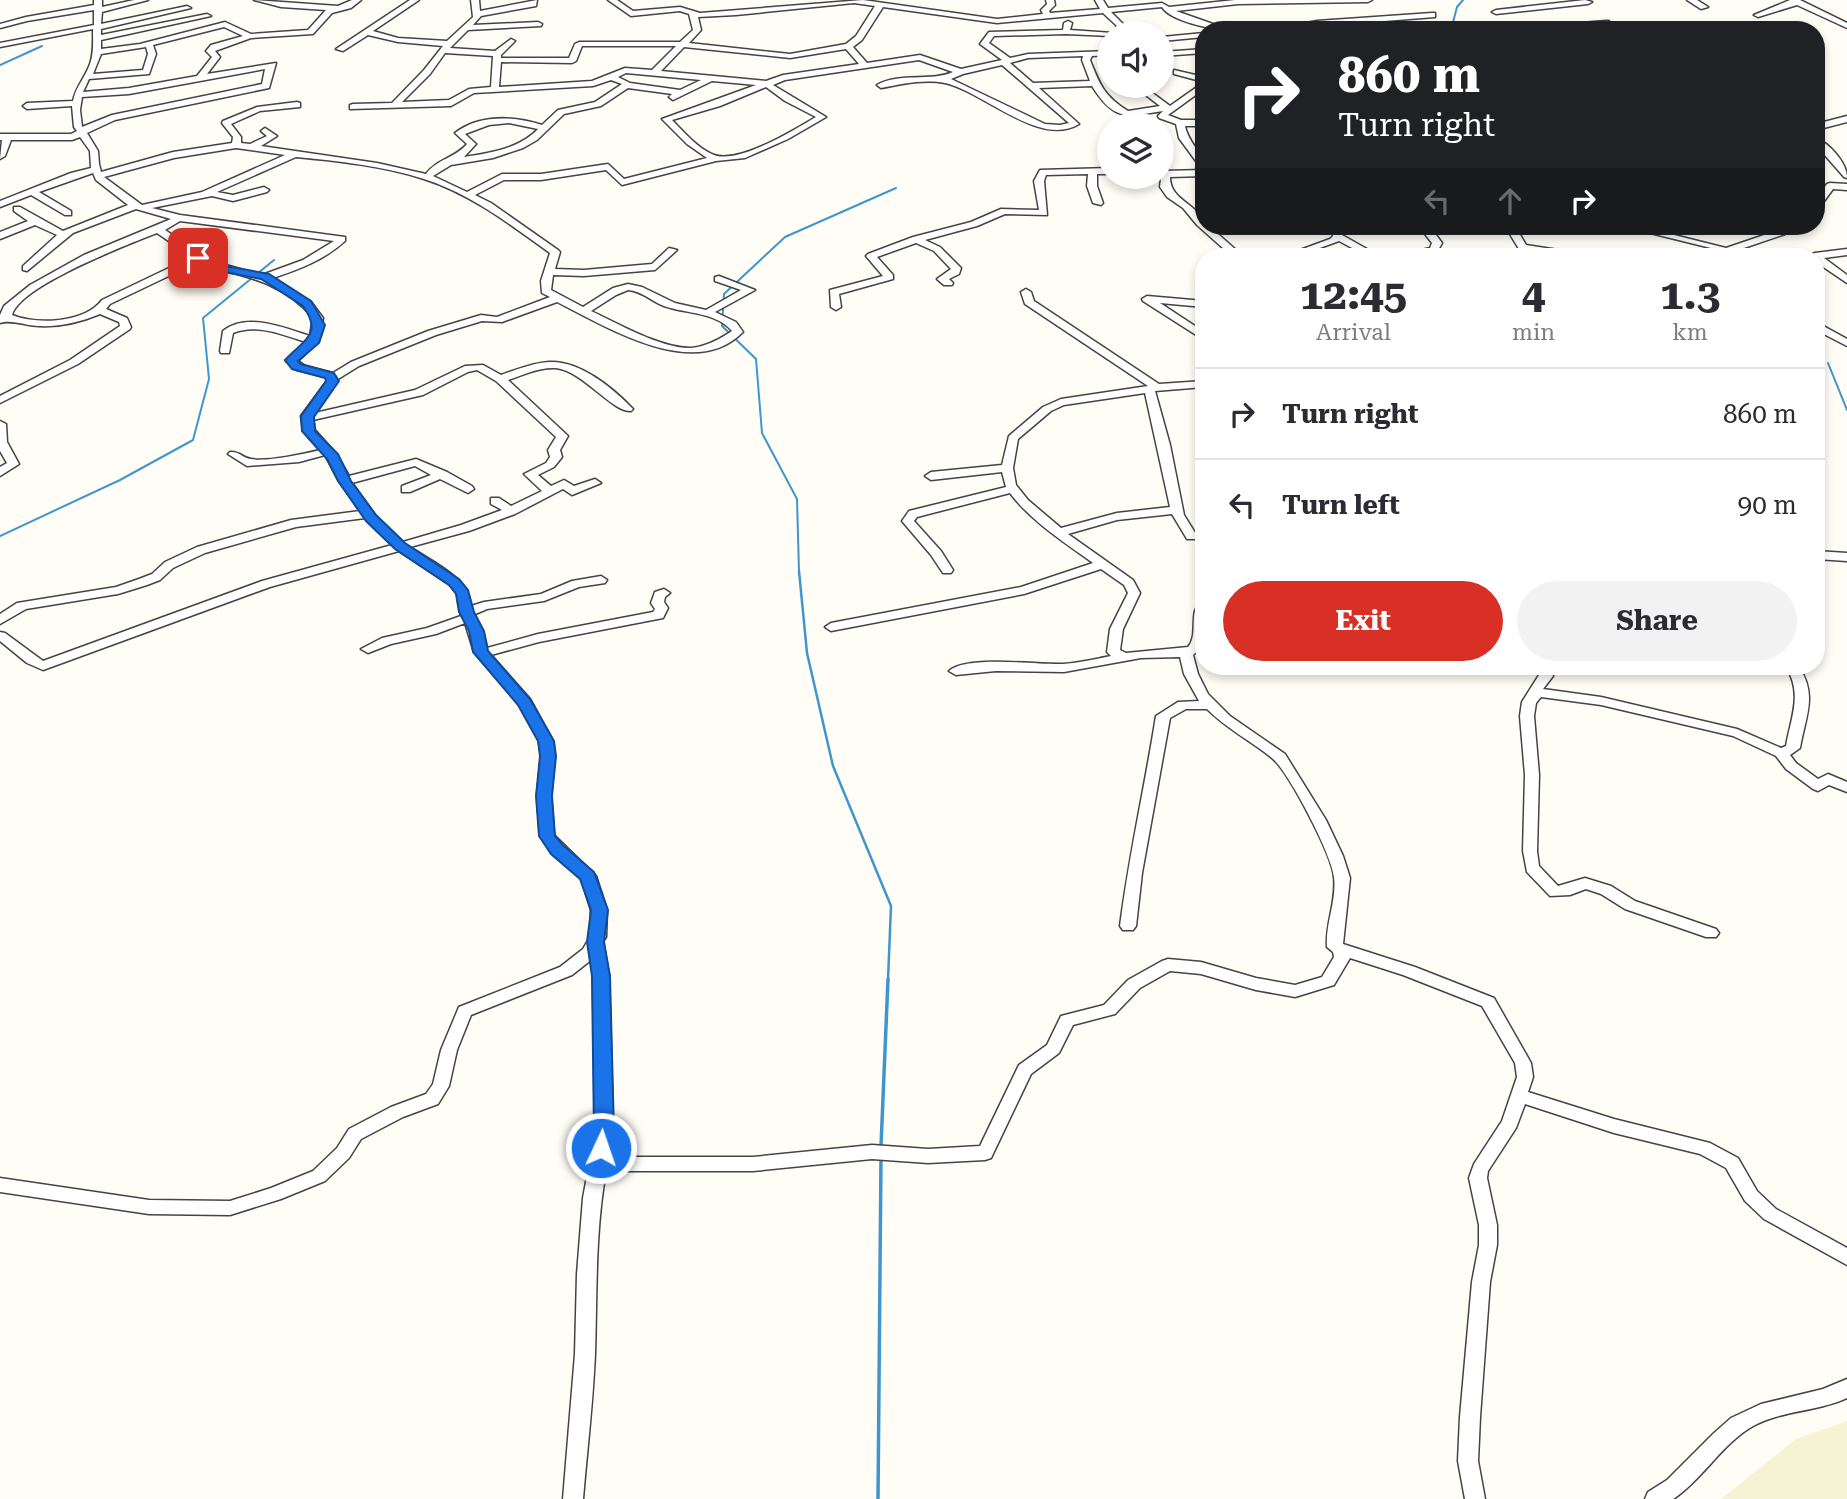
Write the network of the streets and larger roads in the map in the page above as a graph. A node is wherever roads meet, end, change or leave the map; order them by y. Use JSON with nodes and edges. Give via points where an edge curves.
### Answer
{"nodes":[{"id":1,"x":144,"y":0,"type":"edge"},
{"id":2,"x":258,"y":0,"type":"edge"},
{"id":3,"x":357,"y":0,"type":"edge"},
{"id":4,"x":415,"y":0,"type":"edge"},
{"id":5,"x":475,"y":0,"type":"edge"},
{"id":6,"x":533,"y":0,"type":"edge"},
{"id":7,"x":612,"y":0,"type":"edge"},
{"id":8,"x":680,"y":0,"type":"edge"},
{"id":9,"x":739,"y":0,"type":"edge"},
{"id":10,"x":770,"y":0,"type":"edge"},
{"id":11,"x":910,"y":0,"type":"edge"},
{"id":12,"x":1050,"y":0,"type":"edge"},
{"id":13,"x":1099,"y":0,"type":"edge"},
{"id":14,"x":1340,"y":0,"type":"edge"},
{"id":15,"x":1368,"y":0,"type":"edge"},
{"id":16,"x":1691,"y":0,"type":"edge"},
{"id":17,"x":839,"y":1,"type":"edge"},
{"id":18,"x":1284,"y":1,"type":"edge"},
{"id":19,"x":1587,"y":1,"type":"edge"},
{"id":20,"x":1795,"y":1,"type":"edge"},
{"id":21,"x":881,"y":5,"type":"junction"},
{"id":22,"x":1162,"y":5,"type":"edge"},
{"id":23,"x":98,"y":6,"type":"edge"},
{"id":24,"x":1704,"y":7,"type":"dead end"},
{"id":25,"x":187,"y":8,"type":"dead end"},
{"id":26,"x":335,"y":8,"type":"junction"},
{"id":27,"x":902,"y":8,"type":"junction"},
{"id":28,"x":778,"y":11,"type":"junction"},
{"id":29,"x":690,"y":12,"type":"junction"},
{"id":30,"x":1106,"y":12,"type":"junction"},
{"id":31,"x":1496,"y":12,"type":"dead end"},
{"id":32,"x":748,"y":13,"type":"junction"},
{"id":33,"x":477,"y":14,"type":"junction"},
{"id":34,"x":1074,"y":15,"type":"junction"},
{"id":35,"x":1432,"y":15,"type":"dead end"},
{"id":36,"x":1758,"y":15,"type":"dead end"},
{"id":37,"x":207,"y":16,"type":"dead end"},
{"id":38,"x":1048,"y":18,"type":"junction"},
{"id":39,"x":1360,"y":20,"type":"junction"},
{"id":40,"x":1116,"y":21,"type":"edge"},
{"id":41,"x":1305,"y":21,"type":"edge"},
{"id":42,"x":1353,"y":21,"type":"edge"},
{"id":43,"x":1605,"y":21,"type":"edge"},
{"id":44,"x":1195,"y":22,"type":"edge"},
{"id":45,"x":538,"y":24,"type":"dead end"},
{"id":46,"x":0,"y":26,"type":"edge"},
{"id":47,"x":99,"y":26,"type":"junction"},
{"id":48,"x":1847,"y":26,"type":"edge"},
{"id":49,"x":466,"y":28,"type":"junction"},
{"id":50,"x":367,"y":32,"type":"junction"},
{"id":51,"x":1066,"y":32,"type":"junction"},
{"id":52,"x":1097,"y":33,"type":"edge"},
{"id":53,"x":250,"y":36,"type":"junction"},
{"id":54,"x":1195,"y":36,"type":"edge"},
{"id":55,"x":1174,"y":37,"type":"edge"},
{"id":56,"x":97,"y":38,"type":"junction"},
{"id":57,"x":511,"y":41,"type":"dead end"},
{"id":58,"x":149,"y":44,"type":"junction"},
{"id":59,"x":0,"y":46,"type":"edge"},
{"id":60,"x":848,"y":46,"type":"junction"},
{"id":61,"x":446,"y":47,"type":"junction"},
{"id":62,"x":682,"y":47,"type":"junction"},
{"id":63,"x":340,"y":49,"type":"dead end"},
{"id":64,"x":97,"y":52,"type":"junction"},
{"id":65,"x":1195,"y":52,"type":"edge"},
{"id":66,"x":1088,"y":53,"type":"junction"},
{"id":67,"x":1097,"y":53,"type":"edge"},
{"id":68,"x":1174,"y":53,"type":"edge"},
{"id":69,"x":497,"y":57,"type":"junction"},
{"id":70,"x":572,"y":61,"type":"junction"},
{"id":71,"x":1007,"y":62,"type":"junction"},
{"id":72,"x":865,"y":66,"type":"junction"},
{"id":73,"x":655,"y":72,"type":"junction"},
{"id":74,"x":960,"y":72,"type":"junction"},
{"id":75,"x":1177,"y":72,"type":"dead end"},
{"id":76,"x":86,"y":77,"type":"junction"},
{"id":77,"x":201,"y":77,"type":"junction"},
{"id":78,"x":611,"y":78,"type":"junction"},
{"id":79,"x":712,"y":78,"type":"junction"},
{"id":80,"x":1195,"y":79,"type":"edge"},
{"id":81,"x":945,"y":81,"type":"junction"},
{"id":82,"x":562,"y":83,"type":"junction"},
{"id":83,"x":1095,"y":83,"type":"junction"},
{"id":84,"x":767,"y":84,"type":"junction"},
{"id":85,"x":881,"y":85,"type":"dead end"},
{"id":86,"x":626,"y":86,"type":"junction"},
{"id":87,"x":1031,"y":86,"type":"junction"},
{"id":88,"x":495,"y":89,"type":"junction"},
{"id":89,"x":1195,"y":89,"type":"edge"},
{"id":90,"x":681,"y":93,"type":"junction"},
{"id":91,"x":671,"y":98,"type":"dead end"},
{"id":92,"x":1154,"y":98,"type":"edge"},
{"id":93,"x":78,"y":99,"type":"junction"},
{"id":94,"x":297,"y":105,"type":"dead end"},
{"id":95,"x":394,"y":105,"type":"junction"},
{"id":96,"x":27,"y":106,"type":"dead end"},
{"id":97,"x":354,"y":107,"type":"dead end"},
{"id":98,"x":1168,"y":108,"type":"junction"},
{"id":99,"x":1847,"y":119,"type":"edge"},
{"id":100,"x":523,"y":121,"type":"junction"},
{"id":101,"x":552,"y":121,"type":"junction"},
{"id":102,"x":1180,"y":123,"type":"junction"},
{"id":103,"x":1195,"y":123,"type":"edge"},
{"id":104,"x":1825,"y":125,"type":"edge"},
{"id":105,"x":541,"y":127,"type":"junction"},
{"id":106,"x":265,"y":131,"type":"dead end"},
{"id":107,"x":81,"y":133,"type":"junction"},
{"id":108,"x":3,"y":138,"type":"edge"},
{"id":109,"x":236,"y":145,"type":"junction"},
{"id":110,"x":252,"y":147,"type":"junction"},
{"id":111,"x":1825,"y":148,"type":"edge"},
{"id":112,"x":1195,"y":154,"type":"edge"},
{"id":113,"x":293,"y":155,"type":"junction"},
{"id":114,"x":0,"y":156,"type":"edge"},
{"id":115,"x":715,"y":159,"type":"junction"},
{"id":116,"x":452,"y":162,"type":"junction"},
{"id":117,"x":1093,"y":171,"type":"junction"},
{"id":118,"x":1097,"y":171,"type":"edge"},
{"id":119,"x":97,"y":173,"type":"junction"},
{"id":120,"x":1195,"y":173,"type":"edge"},
{"id":121,"x":1174,"y":174,"type":"edge"},
{"id":122,"x":1847,"y":175,"type":"edge"},
{"id":123,"x":428,"y":177,"type":"junction"},
{"id":124,"x":1847,"y":187,"type":"edge"},
{"id":125,"x":1166,"y":189,"type":"edge"},
{"id":126,"x":264,"y":190,"type":"dead end"},
{"id":127,"x":33,"y":192,"type":"junction"},
{"id":128,"x":1825,"y":194,"type":"edge"},
{"id":129,"x":203,"y":195,"type":"junction"},
{"id":130,"x":468,"y":195,"type":"junction"},
{"id":131,"x":1098,"y":203,"type":"dead end"},
{"id":132,"x":0,"y":205,"type":"edge"},
{"id":133,"x":138,"y":206,"type":"junction"},
{"id":134,"x":17,"y":209,"type":"dead end"},
{"id":135,"x":68,"y":213,"type":"dead end"},
{"id":136,"x":179,"y":218,"type":"junction"},
{"id":137,"x":1195,"y":218,"type":"edge"},
{"id":138,"x":35,"y":221,"type":"junction"},
{"id":139,"x":160,"y":228,"type":"junction"},
{"id":140,"x":64,"y":235,"type":"junction"},
{"id":141,"x":1213,"y":235,"type":"edge"},
{"id":142,"x":1662,"y":235,"type":"edge"},
{"id":143,"x":1773,"y":235,"type":"edge"},
{"id":144,"x":0,"y":236,"type":"edge"},
{"id":145,"x":1338,"y":237,"type":"joint"},
{"id":146,"x":916,"y":239,"type":"junction"},
{"id":147,"x":1228,"y":248,"type":"edge"},
{"id":148,"x":1309,"y":248,"type":"edge"},
{"id":149,"x":1359,"y":248,"type":"edge"},
{"id":150,"x":1712,"y":248,"type":"edge"},
{"id":151,"x":1733,"y":248,"type":"edge"},
{"id":152,"x":672,"y":250,"type":"dead end"},
{"id":153,"x":1847,"y":252,"type":"edge"},
{"id":154,"x":1825,"y":255,"type":"edge"},
{"id":155,"x":198,"y":258,"type":"junction"},
{"id":156,"x":1825,"y":264,"type":"edge"},
{"id":157,"x":27,"y":268,"type":"dead end"},
{"id":158,"x":549,"y":272,"type":"junction"},
{"id":159,"x":265,"y":276,"type":"junction"},
{"id":160,"x":719,"y":279,"type":"dead end"},
{"id":161,"x":1847,"y":280,"type":"edge"},
{"id":162,"x":948,"y":283,"type":"dead end"},
{"id":163,"x":1026,"y":292,"type":"dead end"},
{"id":164,"x":558,"y":298,"type":"junction"},
{"id":165,"x":0,"y":302,"type":"edge"},
{"id":166,"x":1195,"y":303,"type":"edge"},
{"id":167,"x":13,"y":305,"type":"junction"},
{"id":168,"x":836,"y":307,"type":"dead end"},
{"id":169,"x":100,"y":310,"type":"junction"},
{"id":170,"x":583,"y":311,"type":"junction"},
{"id":171,"x":707,"y":314,"type":"junction"},
{"id":172,"x":3,"y":318,"type":"edge"},
{"id":173,"x":1825,"y":328,"type":"edge"},
{"id":174,"x":1825,"y":330,"type":"edge"},
{"id":175,"x":1847,"y":330,"type":"edge"},
{"id":176,"x":1195,"y":331,"type":"edge"},
{"id":177,"x":314,"y":341,"type":"junction"},
{"id":178,"x":1847,"y":343,"type":"edge"},
{"id":179,"x":225,"y":351,"type":"dead end"},
{"id":180,"x":332,"y":378,"type":"junction"},
{"id":181,"x":500,"y":379,"type":"junction"},
{"id":182,"x":1195,"y":385,"type":"edge"},
{"id":183,"x":1153,"y":388,"type":"junction"},
{"id":184,"x":0,"y":400,"type":"edge"},
{"id":185,"x":627,"y":409,"type":"dead end"},
{"id":186,"x":307,"y":418,"type":"junction"},
{"id":187,"x":0,"y":424,"type":"edge"},
{"id":188,"x":328,"y":451,"type":"junction"},
{"id":189,"x":234,"y":454,"type":"dead end"},
{"id":190,"x":1007,"y":468,"type":"junction"},
{"id":191,"x":0,"y":472,"type":"edge"},
{"id":192,"x":443,"y":474,"type":"junction"},
{"id":193,"x":931,"y":476,"type":"dead end"},
{"id":194,"x":345,"y":481,"type":"junction"},
{"id":195,"x":595,"y":483,"type":"dead end"},
{"id":196,"x":406,"y":489,"type":"dead end"},
{"id":197,"x":468,"y":489,"type":"dead end"},
{"id":198,"x":1014,"y":489,"type":"junction"},
{"id":199,"x":548,"y":490,"type":"junction"},
{"id":200,"x":495,"y":501,"type":"dead end"},
{"id":201,"x":511,"y":510,"type":"junction"},
{"id":202,"x":1178,"y":510,"type":"junction"},
{"id":203,"x":368,"y":514,"type":"junction"},
{"id":204,"x":1059,"y":533,"type":"junction"},
{"id":205,"x":1191,"y":536,"type":"dead end"},
{"id":206,"x":400,"y":546,"type":"junction"},
{"id":207,"x":1825,"y":556,"type":"edge"},
{"id":208,"x":1847,"y":557,"type":"edge"},
{"id":209,"x":1102,"y":564,"type":"junction"},
{"id":210,"x":947,"y":570,"type":"dead end"},
{"id":211,"x":601,"y":580,"type":"dead end"},
{"id":212,"x":664,"y":593,"type":"dead end"},
{"id":213,"x":467,"y":615,"type":"junction"},
{"id":214,"x":0,"y":620,"type":"edge"},
{"id":215,"x":831,"y":627,"type":"dead end"},
{"id":216,"x":0,"y":636,"type":"edge"},
{"id":217,"x":368,"y":649,"type":"dead end"},
{"id":218,"x":1195,"y":649,"type":"edge"},
{"id":219,"x":482,"y":653,"type":"junction"},
{"id":220,"x":1195,"y":654,"type":"edge"},
{"id":221,"x":1186,"y":655,"type":"junction"},
{"id":222,"x":1123,"y":657,"type":"junction"},
{"id":223,"x":956,"y":671,"type":"dead end"},
{"id":224,"x":1546,"y":675,"type":"edge"},
{"id":225,"x":1799,"y":675,"type":"edge"},
{"id":226,"x":1538,"y":692,"type":"junction"},
{"id":227,"x":1211,"y":705,"type":"junction"},
{"id":228,"x":1781,"y":753,"type":"junction"},
{"id":229,"x":1847,"y":787,"type":"edge"},
{"id":230,"x":1128,"y":926,"type":"dead end"},
{"id":231,"x":1711,"y":933,"type":"dead end"},
{"id":232,"x":596,"y":942,"type":"junction"},
{"id":233,"x":1340,"y":949,"type":"junction"},
{"id":234,"x":1519,"y":1096,"type":"junction"},
{"id":235,"x":598,"y":1164,"type":"junction"},
{"id":236,"x":0,"y":1185,"type":"edge"},
{"id":237,"x":1847,"y":1257,"type":"edge"},
{"id":238,"x":1847,"y":1388,"type":"edge"},
{"id":239,"x":573,"y":1499,"type":"edge"},
{"id":240,"x":1475,"y":1499,"type":"edge"},
{"id":241,"x":1655,"y":1499,"type":"edge"}],
"edges":[{"from":1,"to":23,"type":"street"},
{"from":2,"to":26,"type":"street"},
{"from":3,"to":26,"type":"street"},
{"from":4,"to":50,"type":"street"},
{"from":5,"to":33,"type":"street"},
{"from":6,"to":33,"type":"street","via":[[533,4]]},
{"from":7,"to":29,"type":"street","via":[[631,14]]},
{"from":8,"to":29,"type":"street"},
{"from":9,"to":32,"type":"street"},
{"from":10,"to":28,"type":"street"},
{"from":11,"to":27,"type":"street"},
{"from":12,"to":38,"type":"street","via":[[1045,10]]},
{"from":13,"to":30,"type":"street"},
{"from":14,"to":15,"type":"street"},
{"from":14,"to":18,"type":"street"},
{"from":14,"to":39,"type":"street"},
{"from":16,"to":24,"type":"street"},
{"from":17,"to":21,"type":"street"},
{"from":17,"to":28,"type":"street"},
{"from":18,"to":22,"type":"street"},
{"from":18,"to":41,"type":"street"},
{"from":19,"to":31,"type":"street"},
{"from":19,"to":43,"type":"street"},
{"from":20,"to":36,"type":"street"},
{"from":20,"to":48,"type":"street"},
{"from":21,"to":27,"type":"street"},
{"from":21,"to":60,"type":"street","via":[[872,12],[856,43]]},
{"from":22,"to":30,"type":"street"},
{"from":22,"to":44,"type":"street"},
{"from":23,"to":46,"type":"street"},
{"from":23,"to":47,"type":"street"},
{"from":25,"to":47,"type":"street"},
{"from":26,"to":53,"type":"street","via":[[310,32]]},
{"from":27,"to":38,"type":"street","via":[[987,20]]},
{"from":28,"to":32,"type":"street"},
{"from":29,"to":32,"type":"street"},
{"from":29,"to":62,"type":"street","via":[[697,30]]},
{"from":30,"to":34,"type":"street"},
{"from":30,"to":40,"type":"street"},
{"from":33,"to":49,"type":"street"},
{"from":34,"to":38,"type":"street"},
{"from":34,"to":51,"type":"street"},
{"from":35,"to":39,"type":"street"},
{"from":37,"to":56,"type":"street"},
{"from":39,"to":42,"type":"street"},
{"from":45,"to":49,"type":"street"},
{"from":47,"to":56,"type":"street"},
{"from":47,"to":59,"type":"street"},
{"from":49,"to":61,"type":"street"},
{"from":50,"to":61,"type":"street"},
{"from":50,"to":63,"type":"street"},
{"from":51,"to":52,"type":"street"},
{"from":51,"to":71,"type":"street","via":[[992,34],[984,44]]},
{"from":53,"to":58,"type":"street","via":[[225,24]]},
{"from":53,"to":77,"type":"street","via":[[214,47],[210,51],[216,57],[213,64]]},
{"from":54,"to":55,"type":"street"},
{"from":56,"to":64,"type":"street"},
{"from":57,"to":69,"type":"street"},
{"from":58,"to":64,"type":"street"},
{"from":58,"to":76,"type":"street","via":[[152,54],[146,72]]},
{"from":60,"to":62,"type":"street","via":[[790,56]]},
{"from":60,"to":72,"type":"street"},
{"from":61,"to":69,"type":"street"},
{"from":61,"to":95,"type":"street"},
{"from":62,"to":70,"type":"street","via":[[579,44]]},
{"from":62,"to":73,"type":"street"},
{"from":64,"to":76,"type":"street"},
{"from":65,"to":68,"type":"street"},
{"from":66,"to":67,"type":"street"},
{"from":66,"to":71,"type":"street","via":[[1041,54]]},
{"from":66,"to":83,"type":"street","via":[[1086,60]]},
{"from":69,"to":70,"type":"street"},
{"from":69,"to":88,"type":"street"},
{"from":70,"to":82,"type":"street"},
{"from":71,"to":74,"type":"street"},
{"from":71,"to":87,"type":"street"},
{"from":72,"to":74,"type":"street","via":[[920,57]]},
{"from":72,"to":84,"type":"street"},
{"from":73,"to":78,"type":"street","via":[[625,71]]},
{"from":73,"to":79,"type":"street"},
{"from":74,"to":81,"type":"street"},
{"from":75,"to":80,"type":"street"},
{"from":76,"to":93,"type":"street"},
{"from":77,"to":93,"type":"street"},
{"from":77,"to":107,"type":"street","via":[[273,65],[266,86],[112,118]]},
{"from":78,"to":82,"type":"street"},
{"from":78,"to":86,"type":"street"},
{"from":79,"to":84,"type":"street"},
{"from":79,"to":90,"type":"street"},
{"from":81,"to":85,"type":"street","via":[[923,78]]},
{"from":81,"to":87,"type":"street","via":[[1043,126],[1075,124]]},
{"from":82,"to":88,"type":"street"},
{"from":83,"to":87,"type":"street"},
{"from":83,"to":98,"type":"street","via":[[1106,101],[1126,114]]},
{"from":84,"to":115,"type":"street","via":[[666,119]]},
{"from":84,"to":115,"type":"street","via":[[822,117],[743,156]]},
{"from":86,"to":90,"type":"street"},
{"from":86,"to":101,"type":"street","via":[[591,107],[562,111]]},
{"from":88,"to":95,"type":"street","via":[[472,91],[451,103]]},
{"from":89,"to":98,"type":"street"},
{"from":90,"to":91,"type":"street"},
{"from":92,"to":98,"type":"street"},
{"from":93,"to":96,"type":"street"},
{"from":93,"to":107,"type":"street","via":[[76,121]]},
{"from":94,"to":109,"type":"street","via":[[258,108],[226,123],[237,137]]},
{"from":95,"to":97,"type":"street"},
{"from":98,"to":102,"type":"street","via":[[1163,118]]},
{"from":99,"to":104,"type":"street"},
{"from":100,"to":101,"type":"street"},
{"from":100,"to":105,"type":"street"},
{"from":100,"to":116,"type":"street","via":[[482,123],[459,133],[472,144]]},
{"from":101,"to":105,"type":"street"},
{"from":102,"to":103,"type":"street"},
{"from":102,"to":112,"type":"street","via":[[1183,138]]},
{"from":105,"to":116,"type":"street","via":[[535,137],[506,151]]},
{"from":106,"to":110,"type":"street","via":[[273,136]]},
{"from":107,"to":108,"type":"street","via":[[50,139]]},
{"from":107,"to":119,"type":"street","via":[[93,147]]},
{"from":108,"to":114,"type":"street"},
{"from":109,"to":110,"type":"street"},
{"from":109,"to":119,"type":"street"},
{"from":110,"to":113,"type":"street"},
{"from":111,"to":122,"type":"street"},
{"from":113,"to":123,"type":"street"},
{"from":113,"to":129,"type":"street"},
{"from":115,"to":130,"type":"street","via":[[622,182],[608,167],[541,177],[502,177]]},
{"from":116,"to":123,"type":"street","via":[[432,170]]},
{"from":117,"to":118,"type":"street"},
{"from":117,"to":131,"type":"street"},
{"from":117,"to":146,"type":"street","via":[[1040,173],[1044,213],[1004,211]]},
{"from":119,"to":127,"type":"street","via":[[74,175]]},
{"from":119,"to":133,"type":"street"},
{"from":120,"to":121,"type":"street"},
{"from":123,"to":130,"type":"street"},
{"from":124,"to":128,"type":"street","via":[[1830,187]]},
{"from":125,"to":137,"type":"street"},
{"from":126,"to":129,"type":"street","via":[[233,198]]},
{"from":127,"to":132,"type":"street"},
{"from":127,"to":135,"type":"street"},
{"from":129,"to":133,"type":"street"},
{"from":130,"to":158,"type":"street","via":[[555,252]]},
{"from":133,"to":136,"type":"street"},
{"from":133,"to":140,"type":"street"},
{"from":134,"to":138,"type":"street"},
{"from":136,"to":139,"type":"street"},
{"from":136,"to":159,"type":"street","via":[[342,239],[332,249]]},
{"from":138,"to":140,"type":"street"},
{"from":138,"to":144,"type":"street"},
{"from":139,"to":155,"type":"street"},
{"from":139,"to":167,"type":"street","via":[[88,257],[34,287]]},
{"from":140,"to":157,"type":"street"},
{"from":141,"to":147,"type":"street"},
{"from":142,"to":150,"type":"street"},
{"from":143,"to":151,"type":"street"},
{"from":145,"to":148,"type":"street"},
{"from":145,"to":149,"type":"street"},
{"from":146,"to":162,"type":"street","via":[[937,249],[956,268],[942,279]]},
{"from":146,"to":168,"type":"street","via":[[871,256],[889,277],[834,292]]},
{"from":152,"to":158,"type":"street","via":[[655,267]]},
{"from":153,"to":154,"type":"street"},
{"from":155,"to":159,"type":"street","via":[[223,269]]},
{"from":155,"to":169,"type":"street","via":[[106,302]]},
{"from":156,"to":161,"type":"street"},
{"from":158,"to":164,"type":"street","via":[[544,280],[546,291]]},
{"from":159,"to":177,"type":"street","via":[[307,303],[318,318]]},
{"from":160,"to":171,"type":"street","via":[[750,290]]},
{"from":163,"to":183,"type":"street","via":[[1029,302]]},
{"from":164,"to":170,"type":"street"},
{"from":164,"to":180,"type":"street","via":[[498,320],[481,318],[432,332]]},
{"from":165,"to":167,"type":"street"},
{"from":166,"to":176,"type":"street","via":[[1147,299]]},
{"from":167,"to":172,"type":"street"},
{"from":169,"to":172,"type":"street","via":[[80,320],[29,324]]},
{"from":169,"to":184,"type":"street","via":[[123,320],[126,327],[40,382]]},
{"from":170,"to":171,"type":"street","via":[[621,288],[637,288],[663,302]]},
{"from":170,"to":171,"type":"street","via":[[687,351],[738,332],[735,326]]},
{"from":173,"to":175,"type":"street"},
{"from":174,"to":178,"type":"street"},
{"from":177,"to":179,"type":"street","via":[[268,328],[241,327],[228,331]]},
{"from":177,"to":180,"type":"street","via":[[291,360],[293,365]]},
{"from":180,"to":186,"type":"street"},
{"from":181,"to":185,"type":"street","via":[[550,364],[565,366]]},
{"from":181,"to":186,"type":"street","via":[[479,367],[465,369],[419,393]]},
{"from":181,"to":199,"type":"street","via":[[562,436],[550,465],[530,474]]},
{"from":182,"to":183,"type":"street"},
{"from":183,"to":190,"type":"street","via":[[1061,402],[1047,409],[1013,438]]},
{"from":183,"to":202,"type":"street","via":[[1154,413]]},
{"from":186,"to":188,"type":"street","via":[[309,431]]},
{"from":187,"to":191,"type":"street","via":[[1,442],[13,464]]},
{"from":188,"to":189,"type":"street","via":[[299,459],[247,463]]},
{"from":188,"to":194,"type":"street"},
{"from":190,"to":193,"type":"street"},
{"from":190,"to":198,"type":"street"},
{"from":192,"to":194,"type":"street","via":[[416,462]]},
{"from":192,"to":196,"type":"street"},
{"from":192,"to":197,"type":"street"},
{"from":194,"to":203,"type":"street"},
{"from":195,"to":199,"type":"street","via":[[572,491],[564,484]]},
{"from":198,"to":204,"type":"street"},
{"from":198,"to":210,"type":"street","via":[[913,514],[908,521]]},
{"from":199,"to":201,"type":"street"},
{"from":200,"to":201,"type":"street"},
{"from":201,"to":206,"type":"street"},
{"from":202,"to":204,"type":"street","via":[[1130,513]]},
{"from":202,"to":205,"type":"street"},
{"from":203,"to":206,"type":"street"},
{"from":203,"to":214,"type":"street","via":[[295,523],[213,547],[169,565],[143,582],[22,606]]},
{"from":204,"to":209,"type":"street"},
{"from":206,"to":213,"type":"street","via":[[454,582],[463,593]]},
{"from":206,"to":216,"type":"street","via":[[266,584],[43,666],[15,642]]},
{"from":207,"to":208,"type":"street"},
{"from":209,"to":215,"type":"street","via":[[1024,590]]},
{"from":209,"to":222,"type":"street","via":[[1126,580],[1133,593],[1114,634],[1114,652]]},
{"from":211,"to":213,"type":"street","via":[[544,597],[484,606]]},
{"from":212,"to":219,"type":"street","via":[[657,603],[662,608],[659,615]]},
{"from":213,"to":217,"type":"street"},
{"from":213,"to":219,"type":"street"},
{"from":218,"to":221,"type":"street"},
{"from":219,"to":232,"type":"street","via":[[525,702],[546,741],[547,836],[588,876],[600,910]]},
{"from":220,"to":221,"type":"street"},
{"from":221,"to":222,"type":"street","via":[[1174,650]]},
{"from":221,"to":227,"type":"street","via":[[1194,680]]},
{"from":222,"to":223,"type":"street","via":[[1098,665]]},
{"from":224,"to":226,"type":"street"},
{"from":225,"to":228,"type":"street","via":[[1805,702],[1793,748]]},
{"from":226,"to":228,"type":"street","via":[[1683,719],[1737,733]]},
{"from":226,"to":231,"type":"street","via":[[1529,702],[1527,716],[1532,868],[1555,892],[1584,883],[1630,905]]},
{"from":227,"to":230,"type":"street","via":[[1183,705],[1163,716]]},
{"from":227,"to":233,"type":"street","via":[[1280,757],[1319,820],[1342,878],[1334,944]]},
{"from":228,"to":229,"type":"street","via":[[1808,782],[1818,786],[1828,779]]},
{"from":232,"to":235,"type":"street","via":[[601,976],[604,1133]]},
{"from":232,"to":236,"type":"street","via":[[566,971],[465,1011],[449,1049],[441,1086],[432,1099],[355,1134],[319,1176],[275,1194],[230,1208],[149,1207]]},
{"from":233,"to":234,"type":"street","via":[[1488,1002],[1524,1063]]},
{"from":233,"to":235,"type":"street","via":[[1342,957],[1328,981],[1296,990],[1168,965],[1134,984],[1108,1010],[1067,1020],[1053,1049],[1025,1070],[985,1153],[928,1156],[872,1152],[753,1164]]},
{"from":234,"to":237,"type":"street","via":[[1704,1148],[1732,1163],[1751,1196],[1770,1214]]},
{"from":234,"to":240,"type":"street","via":[[1510,1124],[1478,1178],[1489,1245],[1481,1283],[1470,1417],[1468,1461]]},
{"from":235,"to":239,"type":"street","via":[[586,1274],[585,1354]]},
{"from":238,"to":241,"type":"street","via":[[1830,1398],[1772,1409],[1747,1419],[1705,1453],[1678,1484]]}]}
